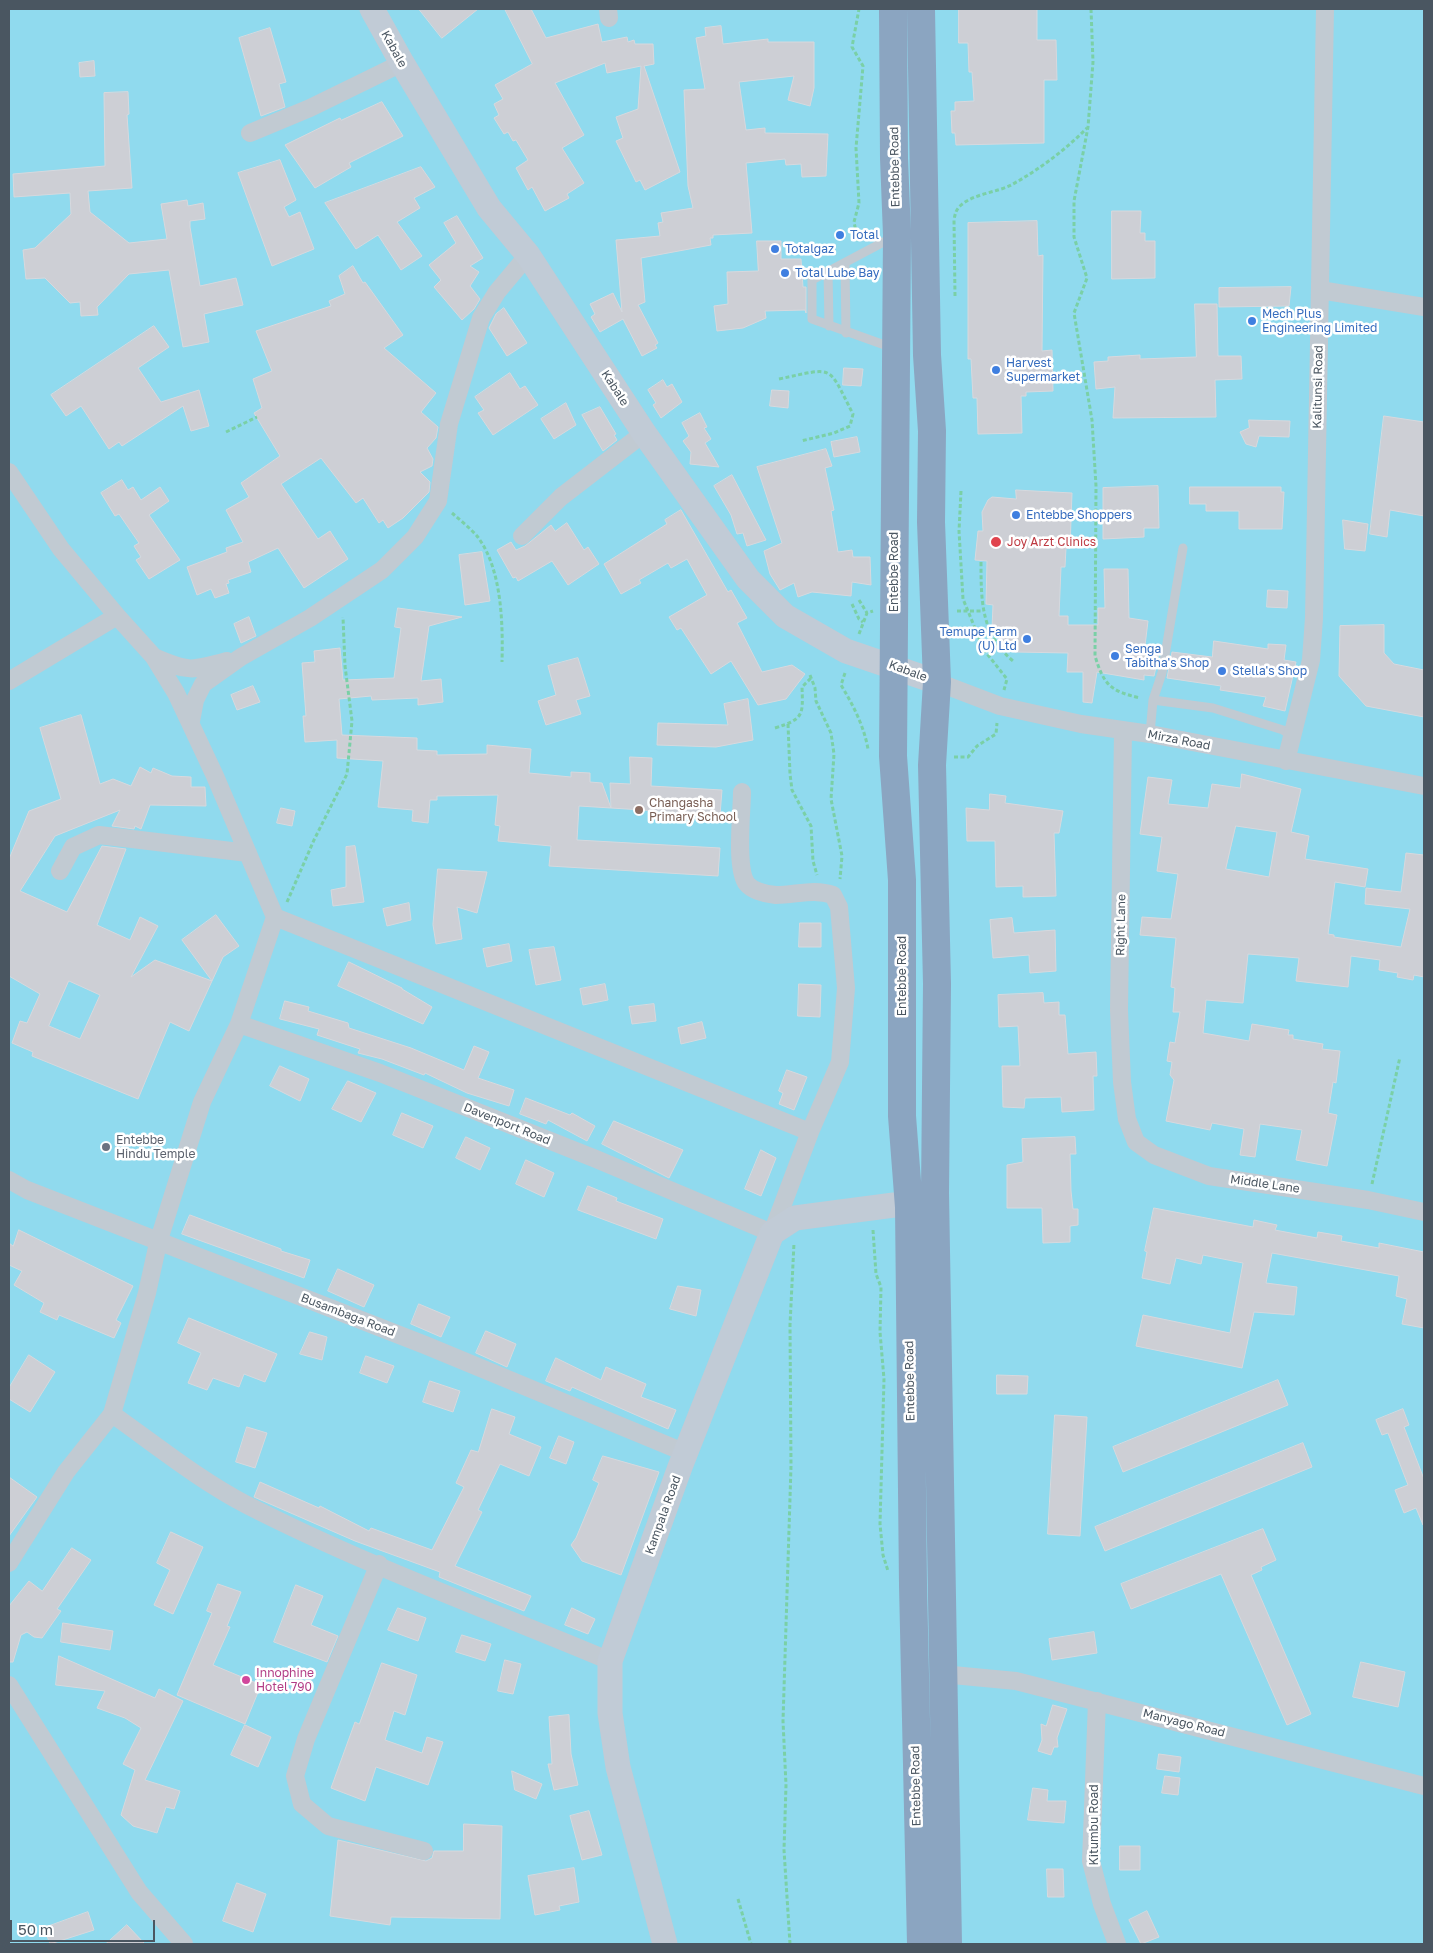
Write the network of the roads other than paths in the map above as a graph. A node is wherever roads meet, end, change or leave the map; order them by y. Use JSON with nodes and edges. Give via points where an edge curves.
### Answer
{"nodes":[{"id":1,"x":372,"y":9,"type":"edge"},
{"id":2,"x":893,"y":9,"type":"edge"},
{"id":3,"x":921,"y":9,"type":"edge"},
{"id":4,"x":1326,"y":9,"type":"edge"},
{"id":5,"x":402,"y":63,"type":"junction"},
{"id":6,"x":250,"y":133,"type":"dead end"},
{"id":7,"x":897,"y":235,"type":"junction"},
{"id":8,"x":528,"y":255,"type":"junction"},
{"id":9,"x":845,"y":263,"type":"junction"},
{"id":10,"x":828,"y":271,"type":"junction"},
{"id":11,"x":1320,"y":290,"type":"junction"},
{"id":12,"x":1424,"y":307,"type":"edge"},
{"id":13,"x":829,"y":326,"type":"junction"},
{"id":14,"x":846,"y":333,"type":"junction"},
{"id":15,"x":895,"y":349,"type":"junction"},
{"id":16,"x":644,"y":433,"type":"junction"},
{"id":17,"x":9,"y":472,"type":"edge"},
{"id":18,"x":522,"y":536,"type":"dead end"},
{"id":19,"x":1183,"y":548,"type":"dead end"},
{"id":20,"x":117,"y":616,"type":"junction"},
{"id":21,"x":154,"y":657,"type":"junction"},
{"id":22,"x":241,"y":657,"type":"junction"},
{"id":23,"x":894,"y":666,"type":"junction"},
{"id":24,"x":9,"y":681,"type":"edge"},
{"id":25,"x":937,"y":682,"type":"junction"},
{"id":26,"x":1153,"y":700,"type":"junction"},
{"id":27,"x":191,"y":721,"type":"junction"},
{"id":28,"x":1123,"y":731,"type":"junction"},
{"id":29,"x":1150,"y":734,"type":"junction"},
{"id":30,"x":1293,"y":737,"type":"junction"},
{"id":31,"x":1286,"y":761,"type":"junction"},
{"id":32,"x":1424,"y":786,"type":"edge"},
{"id":33,"x":742,"y":792,"type":"dead end"},
{"id":34,"x":248,"y":853,"type":"junction"},
{"id":35,"x":60,"y":871,"type":"dead end"},
{"id":36,"x":275,"y":917,"type":"junction"},
{"id":37,"x":239,"y":1024,"type":"junction"},
{"id":38,"x":1127,"y":1119,"type":"joint"},
{"id":39,"x":810,"y":1132,"type":"junction"},
{"id":40,"x":9,"y":1180,"type":"edge"},
{"id":41,"x":909,"y":1207,"type":"junction"},
{"id":42,"x":1424,"y":1212,"type":"edge"},
{"id":43,"x":772,"y":1233,"type":"junction"},
{"id":44,"x":158,"y":1242,"type":"junction"},
{"id":45,"x":112,"y":1414,"type":"junction"},
{"id":46,"x":686,"y":1453,"type":"junction"},
{"id":47,"x":9,"y":1563,"type":"edge"},
{"id":48,"x":379,"y":1564,"type":"junction"},
{"id":49,"x":610,"y":1661,"type":"junction"},
{"id":50,"x":942,"y":1674,"type":"junction"},
{"id":51,"x":9,"y":1685,"type":"edge"},
{"id":52,"x":1097,"y":1701,"type":"junction"},
{"id":53,"x":1424,"y":1786,"type":"edge"},
{"id":54,"x":424,"y":1852,"type":"dead end"},
{"id":55,"x":184,"y":1944,"type":"edge"},
{"id":56,"x":665,"y":1944,"type":"edge"},
{"id":57,"x":921,"y":1944,"type":"edge"},
{"id":58,"x":948,"y":1944,"type":"edge"},
{"id":59,"x":1117,"y":1944,"type":"edge"}],
"edges":[{"from":1,"to":5,"type":"street","name":"Kabale"},
{"from":2,"to":7,"type":"highway","name":"Entebbe Road"},
{"from":3,"to":25,"type":"highway"},
{"from":4,"to":11,"type":"street","name":"Kalitunsi Road"},
{"from":5,"to":6,"type":"street"},
{"from":5,"to":8,"type":"street","name":"Kabale","via":[[489,208]]},
{"from":7,"to":9,"type":"lane"},
{"from":7,"to":15,"type":"highway","name":"Entebbe Road"},
{"from":8,"to":16,"type":"street","name":"Kabale"},
{"from":8,"to":22,"type":"street","via":[[497,292],[481,318],[449,424],[438,500],[415,537],[382,570],[310,618]]},
{"from":9,"to":10,"type":"lane"},
{"from":9,"to":14,"type":"lane"},
{"from":10,"to":13,"type":"lane"},
{"from":10,"to":13,"type":"lane","via":[[812,280],[812,320]]},
{"from":11,"to":12,"type":"street"},
{"from":11,"to":30,"type":"street","name":"Kalitunsi Road","via":[[1311,660]]},
{"from":13,"to":14,"type":"lane"},
{"from":14,"to":15,"type":"lane"},
{"from":15,"to":23,"type":"highway","name":"Entebbe Road"},
{"from":16,"to":18,"type":"street","via":[[561,497]]},
{"from":16,"to":23,"type":"street","name":"Kabale","via":[[748,579],[784,616],[846,651]]},
{"from":17,"to":20,"type":"street","via":[[60,549]]},
{"from":19,"to":26,"type":"lane","via":[[1162,673]]},
{"from":20,"to":21,"type":"street"},
{"from":20,"to":24,"type":"street"},
{"from":21,"to":22,"type":"street","via":[[196,670]]},
{"from":21,"to":27,"type":"street"},
{"from":22,"to":27,"type":"street","via":[[203,684],[195,700]]},
{"from":23,"to":25,"type":"street","name":"Kabale"},
{"from":23,"to":41,"type":"highway","name":"Entebbe Road","via":[[893,756],[902,880],[902,1116]]},
{"from":25,"to":28,"type":"street","name":"Mirza Road","via":[[1008,708]]},
{"from":25,"to":50,"type":"highway","via":[[932,765],[937,984],[935,1192]]},
{"from":26,"to":29,"type":"lane"},
{"from":26,"to":30,"type":"lane","via":[[1213,708],[1283,730]]},
{"from":27,"to":34,"type":"street"},
{"from":28,"to":29,"type":"street","name":"Mirza Road"},
{"from":28,"to":38,"type":"street","name":"Right Lane","via":[[1119,1010]]},
{"from":29,"to":31,"type":"street","name":"Mirza Road"},
{"from":30,"to":31,"type":"street","name":"Kalitunsi Road"},
{"from":31,"to":32,"type":"street","name":"Mirza Road"},
{"from":33,"to":39,"type":"street","via":[[742,871],[747,884],[775,895],[828,895],[839,907],[846,988],[840,1062]]},
{"from":34,"to":35,"type":"street","via":[[99,835],[73,847]]},
{"from":34,"to":36,"type":"street"},
{"from":36,"to":37,"type":"street"},
{"from":36,"to":39,"type":"street"},
{"from":37,"to":43,"type":"street","name":"Davenport Road","via":[[380,1073]]},
{"from":37,"to":44,"type":"street","via":[[202,1102]]},
{"from":38,"to":42,"type":"street","name":"Middle Lane","via":[[1136,1142],[1154,1155],[1209,1176],[1368,1200]]},
{"from":39,"to":43,"type":"street"},
{"from":40,"to":44,"type":"street","name":"Busambaga Road"},
{"from":41,"to":43,"type":"street","via":[[894,1205],[795,1218]]},
{"from":41,"to":57,"type":"highway","name":"Entebbe Road","via":[[912,1549]]},
{"from":43,"to":46,"type":"street","name":"Kampala Road"},
{"from":44,"to":45,"type":"street","via":[[147,1293]]},
{"from":44,"to":46,"type":"street","name":"Busambaga Road","via":[[426,1345]]},
{"from":45,"to":47,"type":"street","via":[[66,1472]]},
{"from":45,"to":48,"type":"street","via":[[246,1504]]},
{"from":46,"to":49,"type":"street","name":"Kampala Road"},
{"from":48,"to":49,"type":"street"},
{"from":48,"to":54,"type":"street","via":[[306,1739],[295,1776],[302,1804],[328,1826]]},
{"from":49,"to":56,"type":"street","name":"Kampala Road","via":[[610,1714],[618,1767]]},
{"from":50,"to":52,"type":"street","name":"Manyago Road","via":[[1016,1681]]},
{"from":50,"to":58,"type":"highway"},
{"from":51,"to":55,"type":"street","via":[[139,1892]]},
{"from":52,"to":53,"type":"street","name":"Manyago Road"},
{"from":52,"to":59,"type":"street","name":"Kitumbu Road","via":[[1091,1861]]}]}
